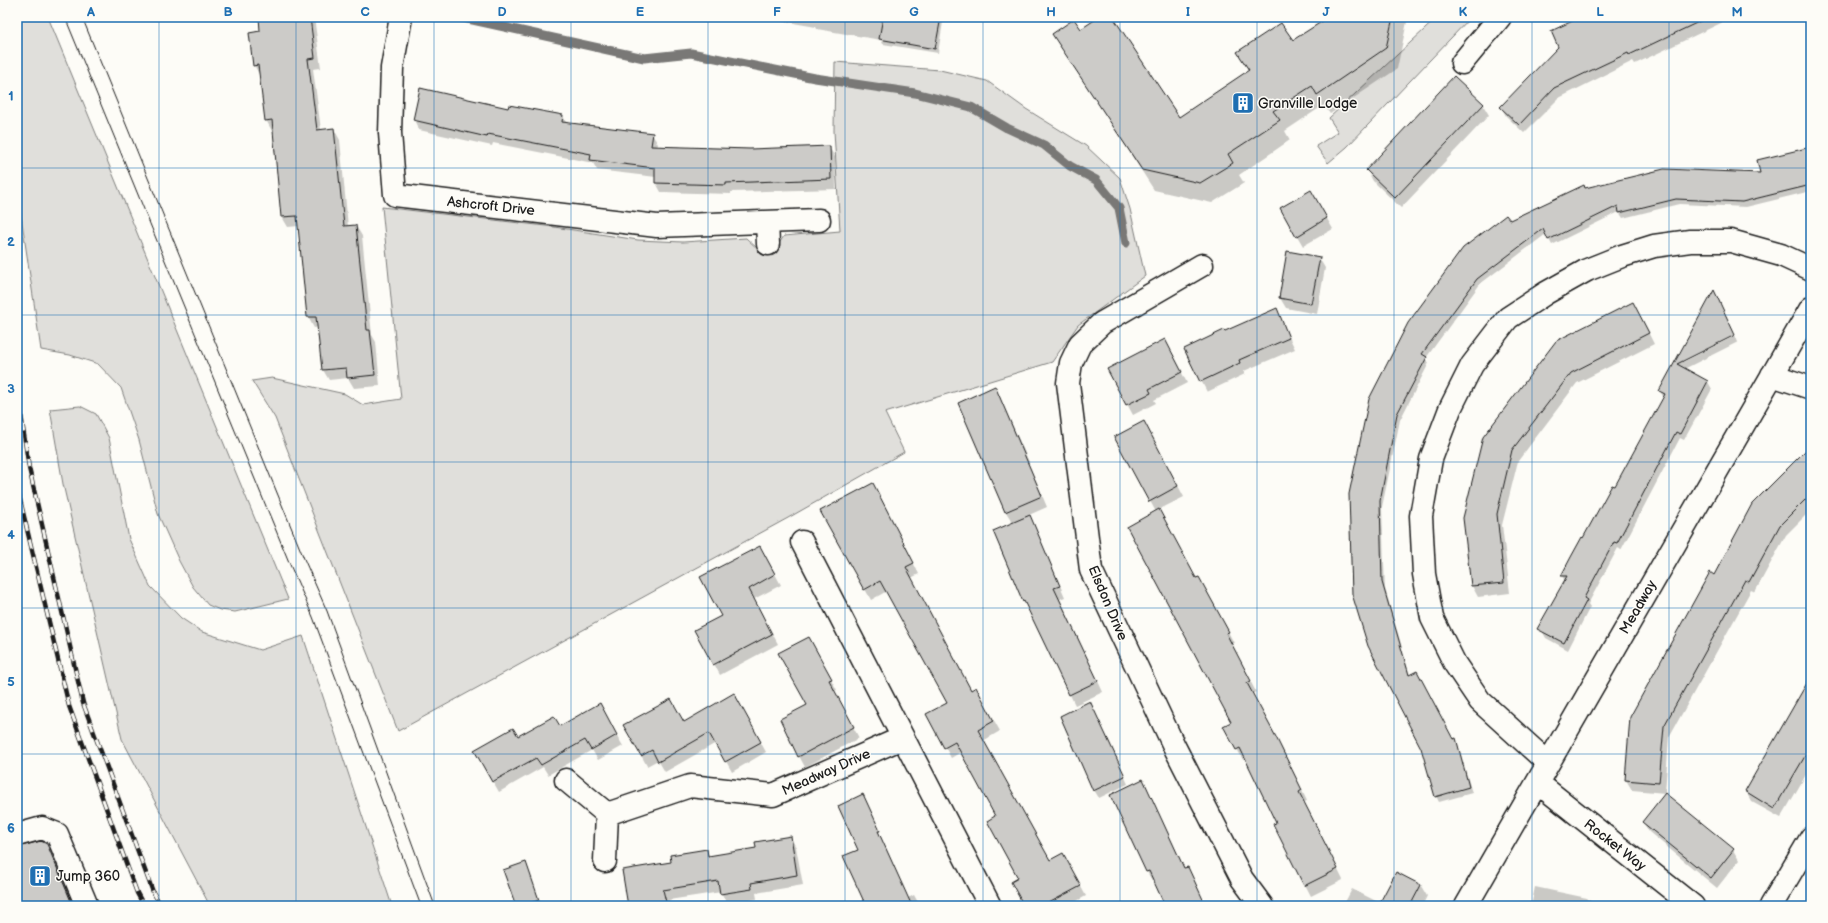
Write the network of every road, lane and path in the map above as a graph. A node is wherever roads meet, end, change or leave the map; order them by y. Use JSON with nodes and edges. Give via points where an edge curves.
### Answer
{"nodes":[{"id":1,"x":401,"y":17,"type":"edge"},
{"id":2,"x":1500,"y":17,"type":"edge"},
{"id":3,"x":1462,"y":63,"type":"dead end"},
{"id":4,"x":819,"y":220,"type":"dead end"},
{"id":5,"x":767,"y":222,"type":"junction"},
{"id":6,"x":768,"y":244,"type":"dead end"},
{"id":7,"x":1202,"y":265,"type":"dead end"},
{"id":8,"x":1811,"y":269,"type":"edge"},
{"id":9,"x":1811,"y":308,"type":"edge"},
{"id":10,"x":1772,"y":375,"type":"junction"},
{"id":11,"x":1811,"y":388,"type":"edge"},
{"id":12,"x":802,"y":542,"type":"dead end"},
{"id":13,"x":902,"y":738,"type":"junction"},
{"id":14,"x":1548,"y":763,"type":"junction"},
{"id":15,"x":566,"y":780,"type":"dead end"},
{"id":16,"x":1538,"y":783,"type":"junction"},
{"id":17,"x":607,"y":814,"type":"junction"},
{"id":18,"x":17,"y":835,"type":"edge"},
{"id":19,"x":1811,"y":838,"type":"edge"},
{"id":20,"x":605,"y":861,"type":"dead end"},
{"id":21,"x":87,"y":906,"type":"edge"},
{"id":22,"x":990,"y":906,"type":"edge"},
{"id":23,"x":1262,"y":906,"type":"edge"},
{"id":24,"x":1466,"y":906,"type":"edge"},
{"id":25,"x":1693,"y":906,"type":"edge"},
{"id":26,"x":1771,"y":906,"type":"edge"}],
"edges":[{"from":1,"to":5,"type":"street","name":"Ashcroft Drive","via":[[392,68],[390,133],[395,195],[657,226]]},
{"from":2,"to":3,"type":"street"},
{"from":4,"to":5,"type":"street","name":"Ashcroft Drive"},
{"from":5,"to":6,"type":"street"},
{"from":7,"to":23,"type":"street","name":"Elsdon Drive","via":[[1102,323],[1080,344],[1071,363],[1068,384],[1091,570],[1174,746],[1238,872]]},
{"from":8,"to":14,"type":"street","via":[[1781,254],[1731,241],[1690,241],[1654,246],[1587,270],[1546,293],[1508,318],[1472,365],[1450,409],[1431,459],[1421,516],[1424,574],[1432,618],[1455,664],[1480,701]]},
{"from":9,"to":10,"type":"street","name":"Meadway"},
{"from":10,"to":11,"type":"street"},
{"from":10,"to":14,"type":"street","name":"Meadway"},
{"from":12,"to":13,"type":"street"},
{"from":13,"to":17,"type":"street","name":"Meadway Drive","via":[[773,796],[690,786]]},
{"from":13,"to":22,"type":"street"},
{"from":14,"to":16,"type":"street","name":"Meadway"},
{"from":15,"to":17,"type":"street"},
{"from":16,"to":24,"type":"street","name":"Meadway"},
{"from":16,"to":25,"type":"street","name":"Rocket Way"},
{"from":17,"to":20,"type":"street"},
{"from":18,"to":21,"type":"street","via":[[42,828],[57,834]]},
{"from":19,"to":26,"type":"street"}]}
